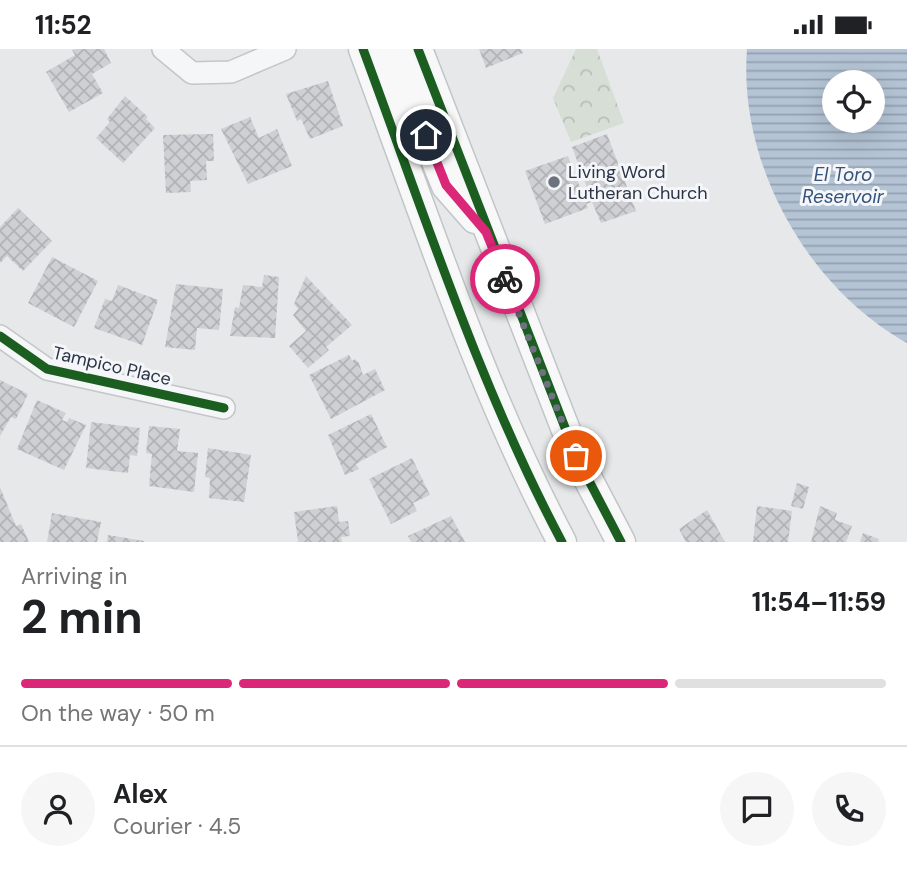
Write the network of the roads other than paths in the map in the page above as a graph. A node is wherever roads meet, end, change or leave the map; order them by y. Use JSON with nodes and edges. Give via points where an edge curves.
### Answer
{"nodes":[{"id":1,"x":163,"y":49,"type":"edge"},
{"id":2,"x":285,"y":49,"type":"edge"},
{"id":3,"x":363,"y":49,"type":"edge"},
{"id":4,"x":390,"y":49,"type":"edge"},
{"id":5,"x":418,"y":49,"type":"edge"},
{"id":6,"x":486,"y":232,"type":"junction"},
{"id":7,"x":0,"y":336,"type":"edge"},
{"id":8,"x":225,"y":408,"type":"dead end"},
{"id":9,"x":562,"y":542,"type":"edge"},
{"id":10,"x":621,"y":542,"type":"edge"}],
"edges":[{"from":1,"to":2,"type":"street","via":[[191,73],[231,72]]},
{"from":3,"to":9,"type":"main road","via":[[523,466]]},
{"from":4,"to":6,"type":"main road","via":[[446,185]]},
{"from":5,"to":6,"type":"main road"},
{"from":6,"to":10,"type":"main road","via":[[576,456]]},
{"from":7,"to":8,"type":"street","name":"Tampico Place","via":[[47,369]]}]}
